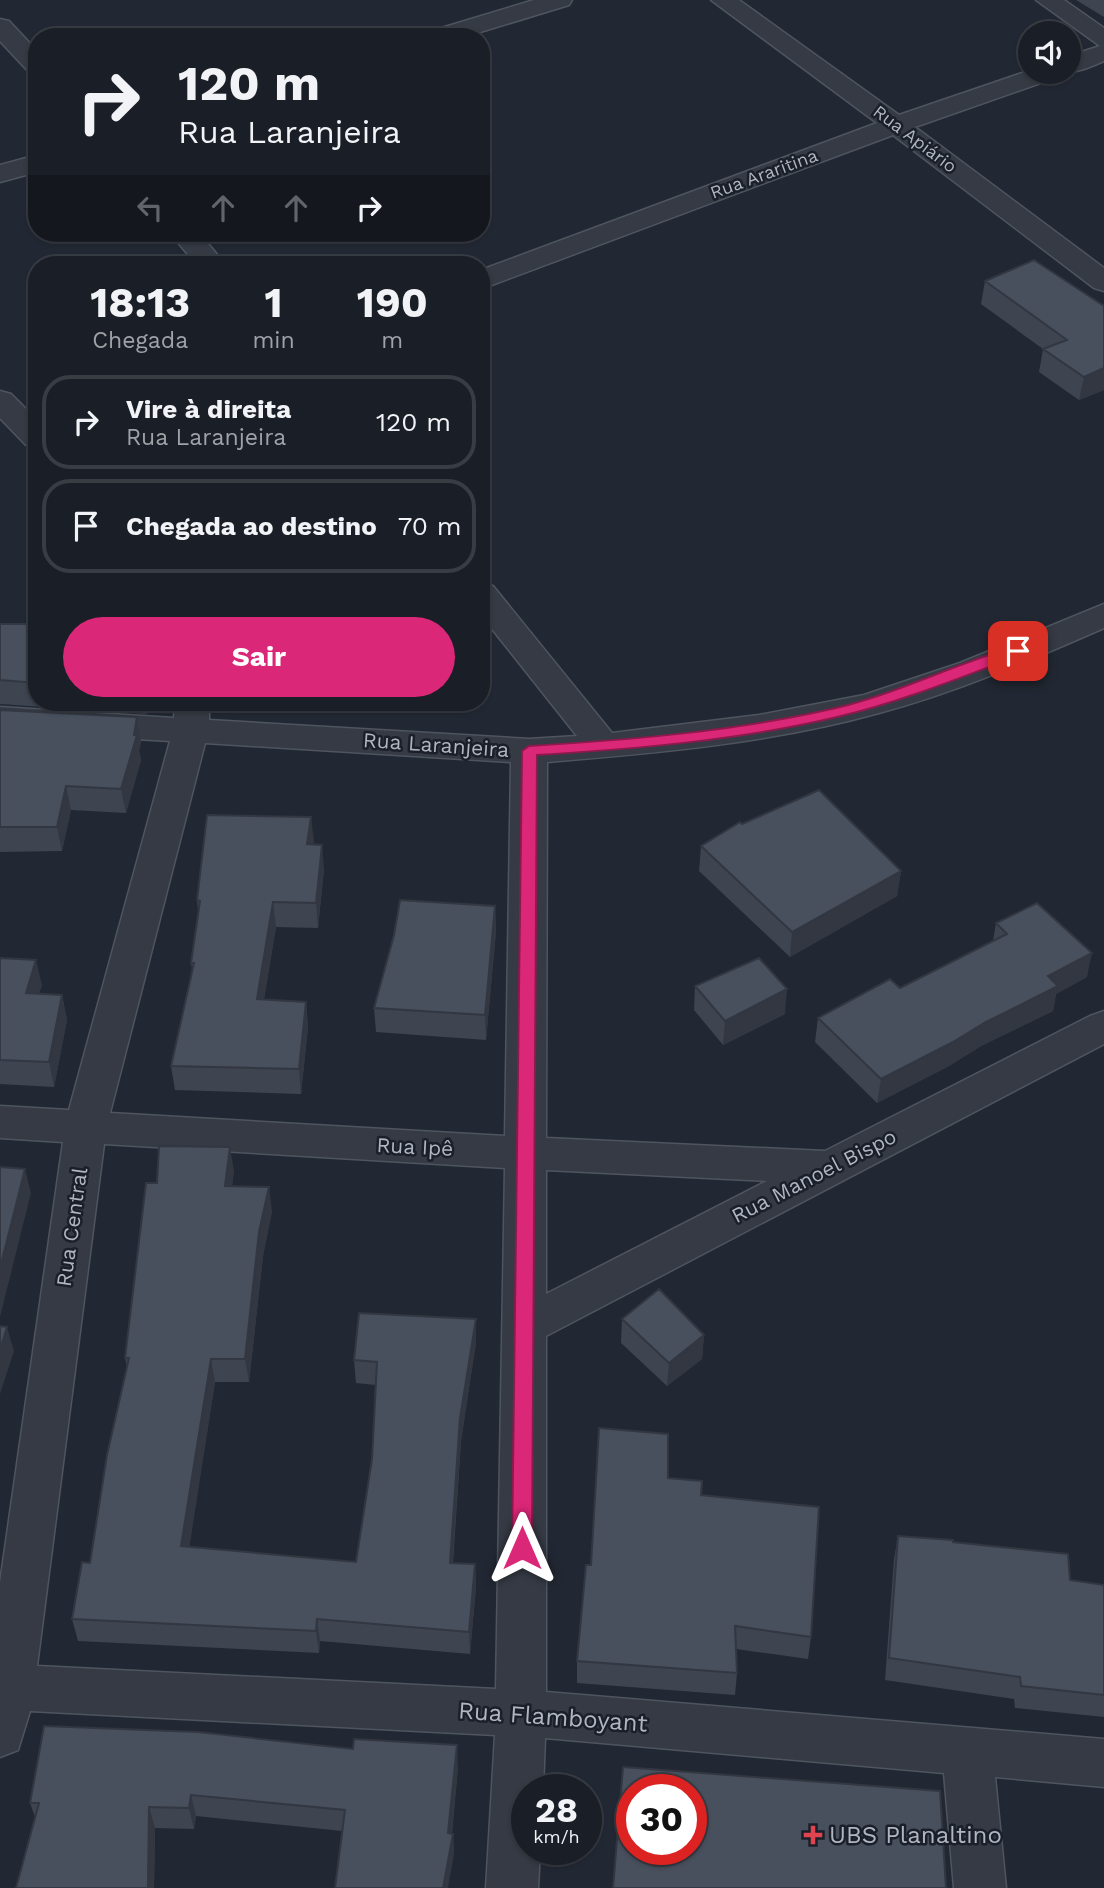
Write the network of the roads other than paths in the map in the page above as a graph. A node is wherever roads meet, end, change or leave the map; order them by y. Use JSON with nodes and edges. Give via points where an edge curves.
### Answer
{"nodes":[{"id":1,"x":560,"y":0,"type":"edge"},
{"id":2,"x":723,"y":0,"type":"edge"},
{"id":3,"x":1048,"y":0,"type":"edge"},
{"id":4,"x":0,"y":26,"type":"edge"},
{"id":5,"x":467,"y":28,"type":"edge"},
{"id":6,"x":1104,"y":40,"type":"edge"},
{"id":7,"x":1104,"y":53,"type":"edge"},
{"id":8,"x":28,"y":56,"type":"edge"},
{"id":9,"x":1081,"y":61,"type":"edge"},
{"id":10,"x":1018,"y":83,"type":"edge"},
{"id":11,"x":896,"y":125,"type":"junction"},
{"id":12,"x":28,"y":166,"type":"edge"},
{"id":13,"x":0,"y":174,"type":"edge"},
{"id":14,"x":192,"y":242,"type":"edge"},
{"id":15,"x":204,"y":256,"type":"edge"},
{"id":16,"x":490,"y":277,"type":"edge"},
{"id":17,"x":1104,"y":282,"type":"edge"},
{"id":18,"x":0,"y":400,"type":"edge"},
{"id":19,"x":25,"y":429,"type":"edge"},
{"id":20,"x":490,"y":604,"type":"edge"},
{"id":21,"x":1104,"y":615,"type":"edge"},
{"id":22,"x":192,"y":716,"type":"edge"},
{"id":23,"x":0,"y":719,"type":"edge"},
{"id":24,"x":604,"y":746,"type":"junction"},
{"id":25,"x":529,"y":751,"type":"junction"},
{"id":26,"x":1104,"y":1026,"type":"edge"},
{"id":27,"x":0,"y":1122,"type":"edge"},
{"id":28,"x":85,"y":1129,"type":"junction"},
{"id":29,"x":525,"y":1153,"type":"junction"},
{"id":30,"x":831,"y":1168,"type":"junction"},
{"id":31,"x":523,"y":1327,"type":"junction"},
{"id":32,"x":3,"y":1702,"type":"edge"},
{"id":33,"x":521,"y":1713,"type":"junction"},
{"id":34,"x":967,"y":1752,"type":"junction"},
{"id":35,"x":1104,"y":1763,"type":"edge"},
{"id":36,"x":512,"y":1888,"type":"edge"},
{"id":37,"x":981,"y":1888,"type":"edge"}],
"edges":[{"from":1,"to":5,"type":"street"},
{"from":2,"to":11,"type":"street","name":"Rua Apiário"},
{"from":3,"to":6,"type":"street"},
{"from":4,"to":8,"type":"street"},
{"from":7,"to":9,"type":"street"},
{"from":10,"to":11,"type":"street","name":"Rua Araritina"},
{"from":11,"to":16,"type":"street","name":"Rua Araritina"},
{"from":11,"to":17,"type":"street","name":"Rua Apiário"},
{"from":12,"to":13,"type":"street"},
{"from":14,"to":15,"type":"street"},
{"from":18,"to":19,"type":"street"},
{"from":20,"to":24,"type":"street"},
{"from":21,"to":24,"type":"street","name":"Rua Laranjeira","via":[[901,695],[835,713]]},
{"from":22,"to":23,"type":"street","name":"Rua Laranjeira"},
{"from":22,"to":25,"type":"street","name":"Rua Laranjeira"},
{"from":22,"to":28,"type":"street","name":"Rua Central"},
{"from":24,"to":25,"type":"street","name":"Rua Laranjeira"},
{"from":25,"to":29,"type":"street"},
{"from":26,"to":30,"type":"street","name":"Rua Manoel Bispo"},
{"from":27,"to":28,"type":"street","name":"Rua Ipê"},
{"from":28,"to":29,"type":"street","name":"Rua Ipê"},
{"from":28,"to":32,"type":"street","name":"Rua Central"},
{"from":29,"to":30,"type":"street","name":"Rua Ipê"},
{"from":29,"to":31,"type":"street"},
{"from":30,"to":31,"type":"street","name":"Rua Manoel Bispo"},
{"from":31,"to":33,"type":"street"},
{"from":32,"to":33,"type":"street","name":"Rua Flamboyant"},
{"from":33,"to":34,"type":"street","name":"Rua Flamboyant"},
{"from":33,"to":36,"type":"street"},
{"from":34,"to":35,"type":"street","name":"Rua Flamboyant"},
{"from":34,"to":37,"type":"street"}]}
